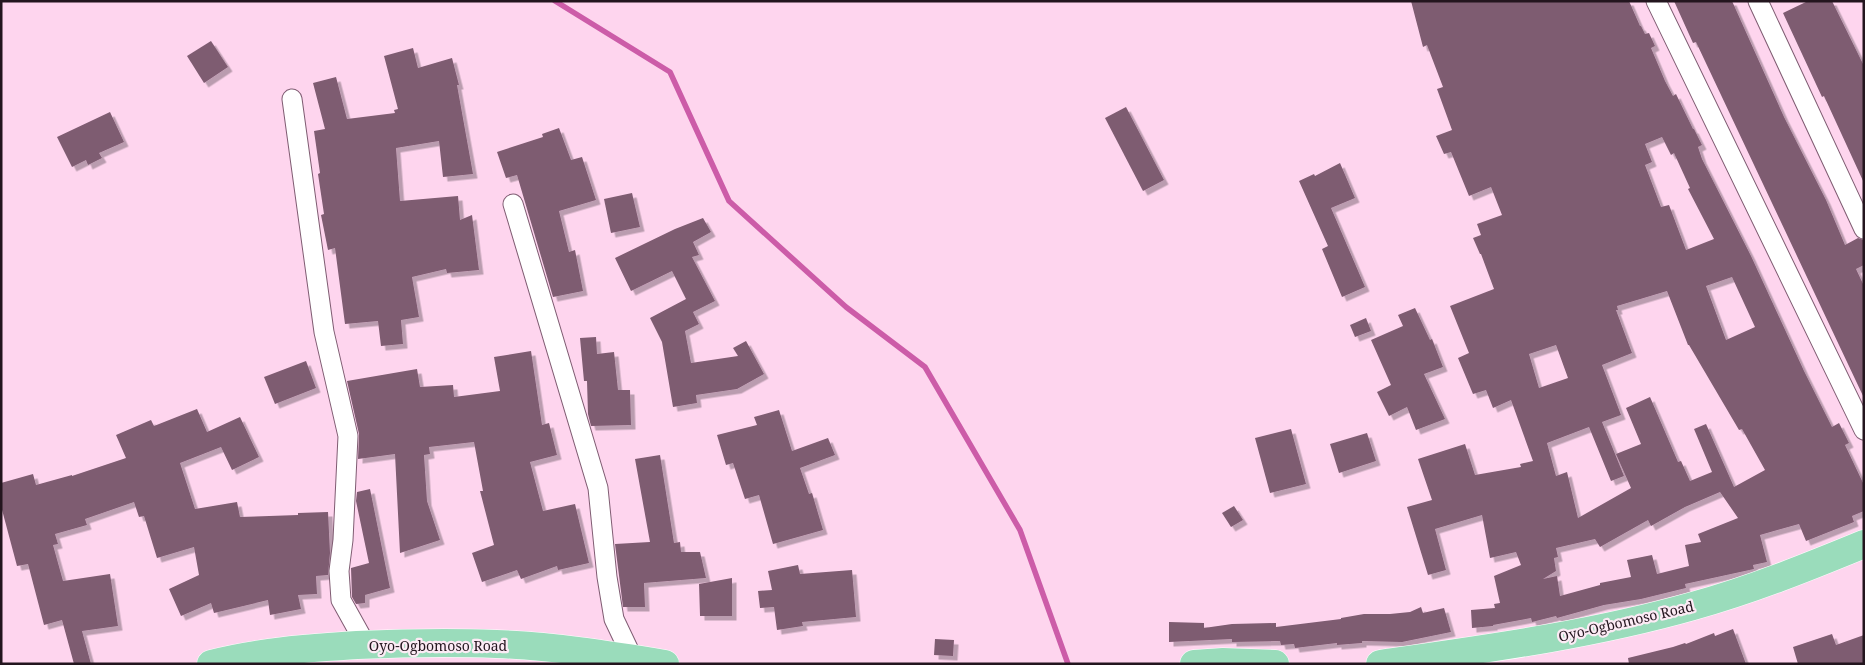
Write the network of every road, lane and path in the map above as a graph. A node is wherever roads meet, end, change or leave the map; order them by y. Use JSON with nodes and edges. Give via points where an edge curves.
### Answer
{"nodes":[{"id":1,"x":1656,"y":1,"type":"edge"},
{"id":2,"x":1758,"y":1,"type":"edge"},
{"id":3,"x":292,"y":99,"type":"dead end"},
{"id":4,"x":513,"y":204,"type":"dead end"},
{"id":5,"x":1864,"y":229,"type":"edge"},
{"id":6,"x":1864,"y":430,"type":"edge"},
{"id":7,"x":1864,"y":544,"type":"edge"},
{"id":8,"x":366,"y":645,"type":"junction"},
{"id":9,"x":633,"y":659,"type":"junction"},
{"id":10,"x":210,"y":664,"type":"edge"},
{"id":11,"x":665,"y":664,"type":"edge"},
{"id":12,"x":1194,"y":664,"type":"edge"},
{"id":13,"x":1275,"y":664,"type":"edge"},
{"id":14,"x":1380,"y":664,"type":"edge"}],
"edges":[{"from":1,"to":6,"type":"street"},
{"from":2,"to":5,"type":"street"},
{"from":3,"to":8,"type":"street","via":[[324,332],[348,436],[339,571],[341,600]]},
{"from":4,"to":9,"type":"street","via":[[598,488],[614,619]]},
{"from":7,"to":14,"type":"highway","name":"Oyo-Ogbomoso Road","via":[[1786,576],[1693,606],[1507,646]]},
{"from":8,"to":9,"type":"highway","name":"Oyo-Ogbomoso Road","via":[[497,644]]},
{"from":8,"to":10,"type":"highway","name":"Oyo-Ogbomoso Road","via":[[305,648]]},
{"from":9,"to":11,"type":"highway","name":"Oyo-Ogbomoso Road"},
{"from":12,"to":13,"type":"highway"}]}
